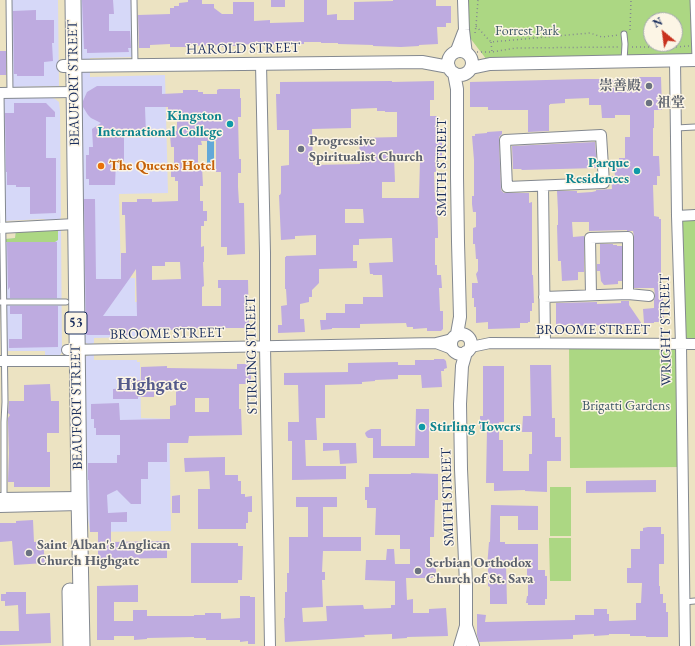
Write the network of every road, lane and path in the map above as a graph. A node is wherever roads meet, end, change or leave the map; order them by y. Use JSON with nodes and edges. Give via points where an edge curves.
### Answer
{"nodes":[{"id":1,"x":9,"y":0,"type":"edge"},
{"id":2,"x":63,"y":0,"type":"edge"},
{"id":3,"x":73,"y":0,"type":"edge"},
{"id":4,"x":134,"y":0,"type":"edge"},
{"id":5,"x":464,"y":0,"type":"edge"},
{"id":6,"x":478,"y":0,"type":"edge"},
{"id":7,"x":631,"y":0,"type":"edge"},
{"id":8,"x":693,"y":0,"type":"edge"},
{"id":9,"x":476,"y":26,"type":"junction"},
{"id":10,"x":475,"y":33,"type":"dead end"},
{"id":11,"x":624,"y":34,"type":"junction"},
{"id":12,"x":491,"y":42,"type":"junction"},
{"id":13,"x":694,"y":45,"type":"edge"},
{"id":14,"x":625,"y":47,"type":"junction"},
{"id":15,"x":484,"y":51,"type":"dead end"},
{"id":16,"x":492,"y":52,"type":"junction"},
{"id":17,"x":695,"y":60,"type":"edge"},
{"id":18,"x":675,"y":61,"type":"junction"},
{"id":19,"x":460,"y":62,"type":"junction"},
{"id":20,"x":624,"y":62,"type":"junction"},
{"id":21,"x":261,"y":64,"type":"junction"},
{"id":22,"x":135,"y":65,"type":"junction"},
{"id":23,"x":68,"y":66,"type":"junction"},
{"id":24,"x":69,"y":92,"type":"junction"},
{"id":25,"x":4,"y":93,"type":"edge"},
{"id":26,"x":695,"y":127,"type":"edge"},
{"id":27,"x":676,"y":128,"type":"junction"},
{"id":28,"x":543,"y":186,"type":"junction"},
{"id":29,"x":695,"y":215,"type":"edge"},
{"id":30,"x":677,"y":216,"type":"junction"},
{"id":31,"x":70,"y":224,"type":"junction"},
{"id":32,"x":2,"y":228,"type":"edge"},
{"id":33,"x":628,"y":294,"type":"junction"},
{"id":34,"x":591,"y":295,"type":"junction"},
{"id":35,"x":649,"y":296,"type":"dead end"},
{"id":36,"x":544,"y":297,"type":"junction"},
{"id":37,"x":2,"y":302,"type":"edge"},
{"id":38,"x":66,"y":302,"type":"junction"},
{"id":39,"x":461,"y":344,"type":"junction"},
{"id":40,"x":545,"y":344,"type":"junction"},
{"id":41,"x":695,"y":344,"type":"edge"},
{"id":42,"x":681,"y":345,"type":"junction"},
{"id":43,"x":265,"y":346,"type":"junction"},
{"id":44,"x":72,"y":355,"type":"junction"},
{"id":45,"x":2,"y":361,"type":"edge"},
{"id":46,"x":2,"y":419,"type":"edge"},
{"id":47,"x":1,"y":501,"type":"edge"},
{"id":48,"x":74,"y":501,"type":"junction"},
{"id":49,"x":684,"y":602,"type":"junction"},
{"id":50,"x":695,"y":602,"type":"edge"},
{"id":51,"x":466,"y":626,"type":"junction"},
{"id":52,"x":71,"y":646,"type":"edge"},
{"id":53,"x":82,"y":646,"type":"edge"},
{"id":54,"x":270,"y":646,"type":"edge"},
{"id":55,"x":460,"y":646,"type":"edge"},
{"id":56,"x":473,"y":646,"type":"edge"},
{"id":57,"x":685,"y":646,"type":"edge"}],
"edges":[{"from":1,"to":25,"type":"lane"},
{"from":2,"to":23,"type":"main road","name":"BEAUFORT STREET","number":"53"},
{"from":3,"to":23,"type":"main road","name":"BEAUFORT STREET","number":"53"},
{"from":4,"to":22,"type":"lane"},
{"from":5,"to":19,"type":"street"},
{"from":6,"to":9,"type":"path"},
{"from":7,"to":11,"type":"path","via":[[630,34]]},
{"from":8,"to":13,"type":"lane"},
{"from":9,"to":10,"type":"path"},
{"from":9,"to":12,"type":"path"},
{"from":11,"to":12,"type":"path","via":[[602,37],[590,33]]},
{"from":11,"to":14,"type":"lane"},
{"from":12,"to":16,"type":"path"},
{"from":13,"to":14,"type":"path"},
{"from":13,"to":17,"type":"lane"},
{"from":14,"to":16,"type":"path","via":[[516,48]]},
{"from":14,"to":20,"type":"lane"},
{"from":15,"to":16,"type":"path"},
{"from":17,"to":18,"type":"street"},
{"from":18,"to":20,"type":"street"},
{"from":18,"to":27,"type":"street","name":"WRIGHT STREET"},
{"from":19,"to":20,"type":"street"},
{"from":19,"to":21,"type":"street","name":"HAROLD STREET"},
{"from":19,"to":39,"type":"street","name":"SMITH STREET","via":[[457,177]]},
{"from":21,"to":22,"type":"street","name":"HAROLD STREET"},
{"from":21,"to":43,"type":"street","name":"STIRLING STREET"},
{"from":22,"to":23,"type":"street","name":"HAROLD STREET"},
{"from":23,"to":24,"type":"main road","name":"BEAUFORT STREET","number":"53"},
{"from":24,"to":25,"type":"street"},
{"from":24,"to":31,"type":"main road","name":"BEAUFORT STREET","number":"53"},
{"from":25,"to":32,"type":"lane"},
{"from":26,"to":27,"type":"lane"},
{"from":27,"to":30,"type":"street","name":"WRIGHT STREET"},
{"from":28,"to":28,"type":"street","via":[[507,187],[505,140],[601,135],[604,183]]},
{"from":28,"to":36,"type":"street"},
{"from":29,"to":30,"type":"street"},
{"from":30,"to":42,"type":"street","name":"WRIGHT STREET"},
{"from":31,"to":32,"type":"street"},
{"from":31,"to":38,"type":"main road","name":"BEAUFORT STREET","number":"53"},
{"from":31,"to":44,"type":"main road","name":"BEAUFORT STREET","number":"53"},
{"from":32,"to":37,"type":"lane"},
{"from":33,"to":34,"type":"street"},
{"from":33,"to":34,"type":"street","via":[[628,237],[590,238]]},
{"from":33,"to":35,"type":"street"},
{"from":34,"to":36,"type":"street"},
{"from":36,"to":40,"type":"street"},
{"from":37,"to":38,"type":"lane"},
{"from":37,"to":45,"type":"lane"},
{"from":38,"to":44,"type":"main road","name":"BEAUFORT STREET","number":"53"},
{"from":39,"to":40,"type":"street","name":"BROOME STREET"},
{"from":39,"to":43,"type":"street","name":"BROOME STREET"},
{"from":39,"to":51,"type":"street","name":"SMITH STREET","via":[[461,469]]},
{"from":40,"to":42,"type":"street","name":"BROOME STREET"},
{"from":41,"to":42,"type":"street","name":"BROOME STREET"},
{"from":42,"to":49,"type":"street","name":"WRIGHT STREET"},
{"from":43,"to":44,"type":"street","name":"BROOME STREET"},
{"from":43,"to":54,"type":"street","name":"STIRLING STREET"},
{"from":44,"to":45,"type":"street","name":"BROOME STREET"},
{"from":44,"to":48,"type":"main road","name":"BEAUFORT STREET","number":"53"},
{"from":45,"to":46,"type":"lane"},
{"from":46,"to":47,"type":"lane"},
{"from":47,"to":48,"type":"street"},
{"from":48,"to":52,"type":"main road","name":"BEAUFORT STREET","number":"53"},
{"from":48,"to":53,"type":"main road","name":"BEAUFORT STREET","number":"53"},
{"from":49,"to":50,"type":"lane"},
{"from":49,"to":57,"type":"street","name":"WRIGHT STREET"},
{"from":51,"to":55,"type":"street","name":"SMITH STREET"},
{"from":51,"to":56,"type":"street","name":"SMITH STREET"},
{"from":55,"to":56,"type":"street"}]}
